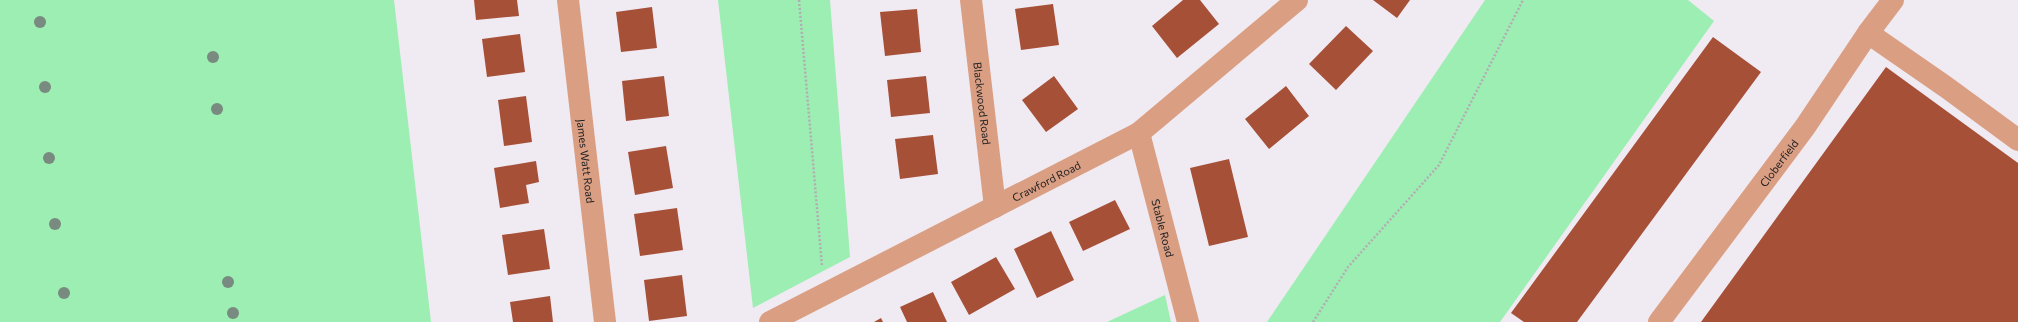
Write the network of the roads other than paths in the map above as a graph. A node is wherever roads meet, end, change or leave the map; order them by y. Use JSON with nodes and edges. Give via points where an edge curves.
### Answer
{"nodes":[{"id":1,"x":568,"y":0,"type":"edge"},
{"id":2,"x":971,"y":0,"type":"edge"},
{"id":3,"x":1297,"y":0,"type":"edge"},
{"id":4,"x":1893,"y":0,"type":"edge"},
{"id":5,"x":1868,"y":33,"type":"junction"},
{"id":6,"x":1139,"y":133,"type":"junction"},
{"id":7,"x":2018,"y":140,"type":"edge"},
{"id":8,"x":995,"y":207,"type":"junction"},
{"id":9,"x":605,"y":322,"type":"edge"},
{"id":10,"x":770,"y":322,"type":"edge"},
{"id":11,"x":1188,"y":322,"type":"edge"},
{"id":12,"x":1659,"y":322,"type":"edge"}],
"edges":[{"from":1,"to":9,"type":"street","name":"James Watt Road"},
{"from":2,"to":8,"type":"street","name":"Blackwood Road"},
{"from":3,"to":6,"type":"street","name":"Crawford Road"},
{"from":4,"to":5,"type":"street","name":"Cloberfield"},
{"from":5,"to":7,"type":"street"},
{"from":5,"to":12,"type":"street","name":"Cloberfield","via":[[1805,127]]},
{"from":6,"to":8,"type":"street","name":"Crawford Road"},
{"from":6,"to":11,"type":"street","name":"Stable Road"},
{"from":8,"to":10,"type":"street","name":"Crawford Road"}]}
